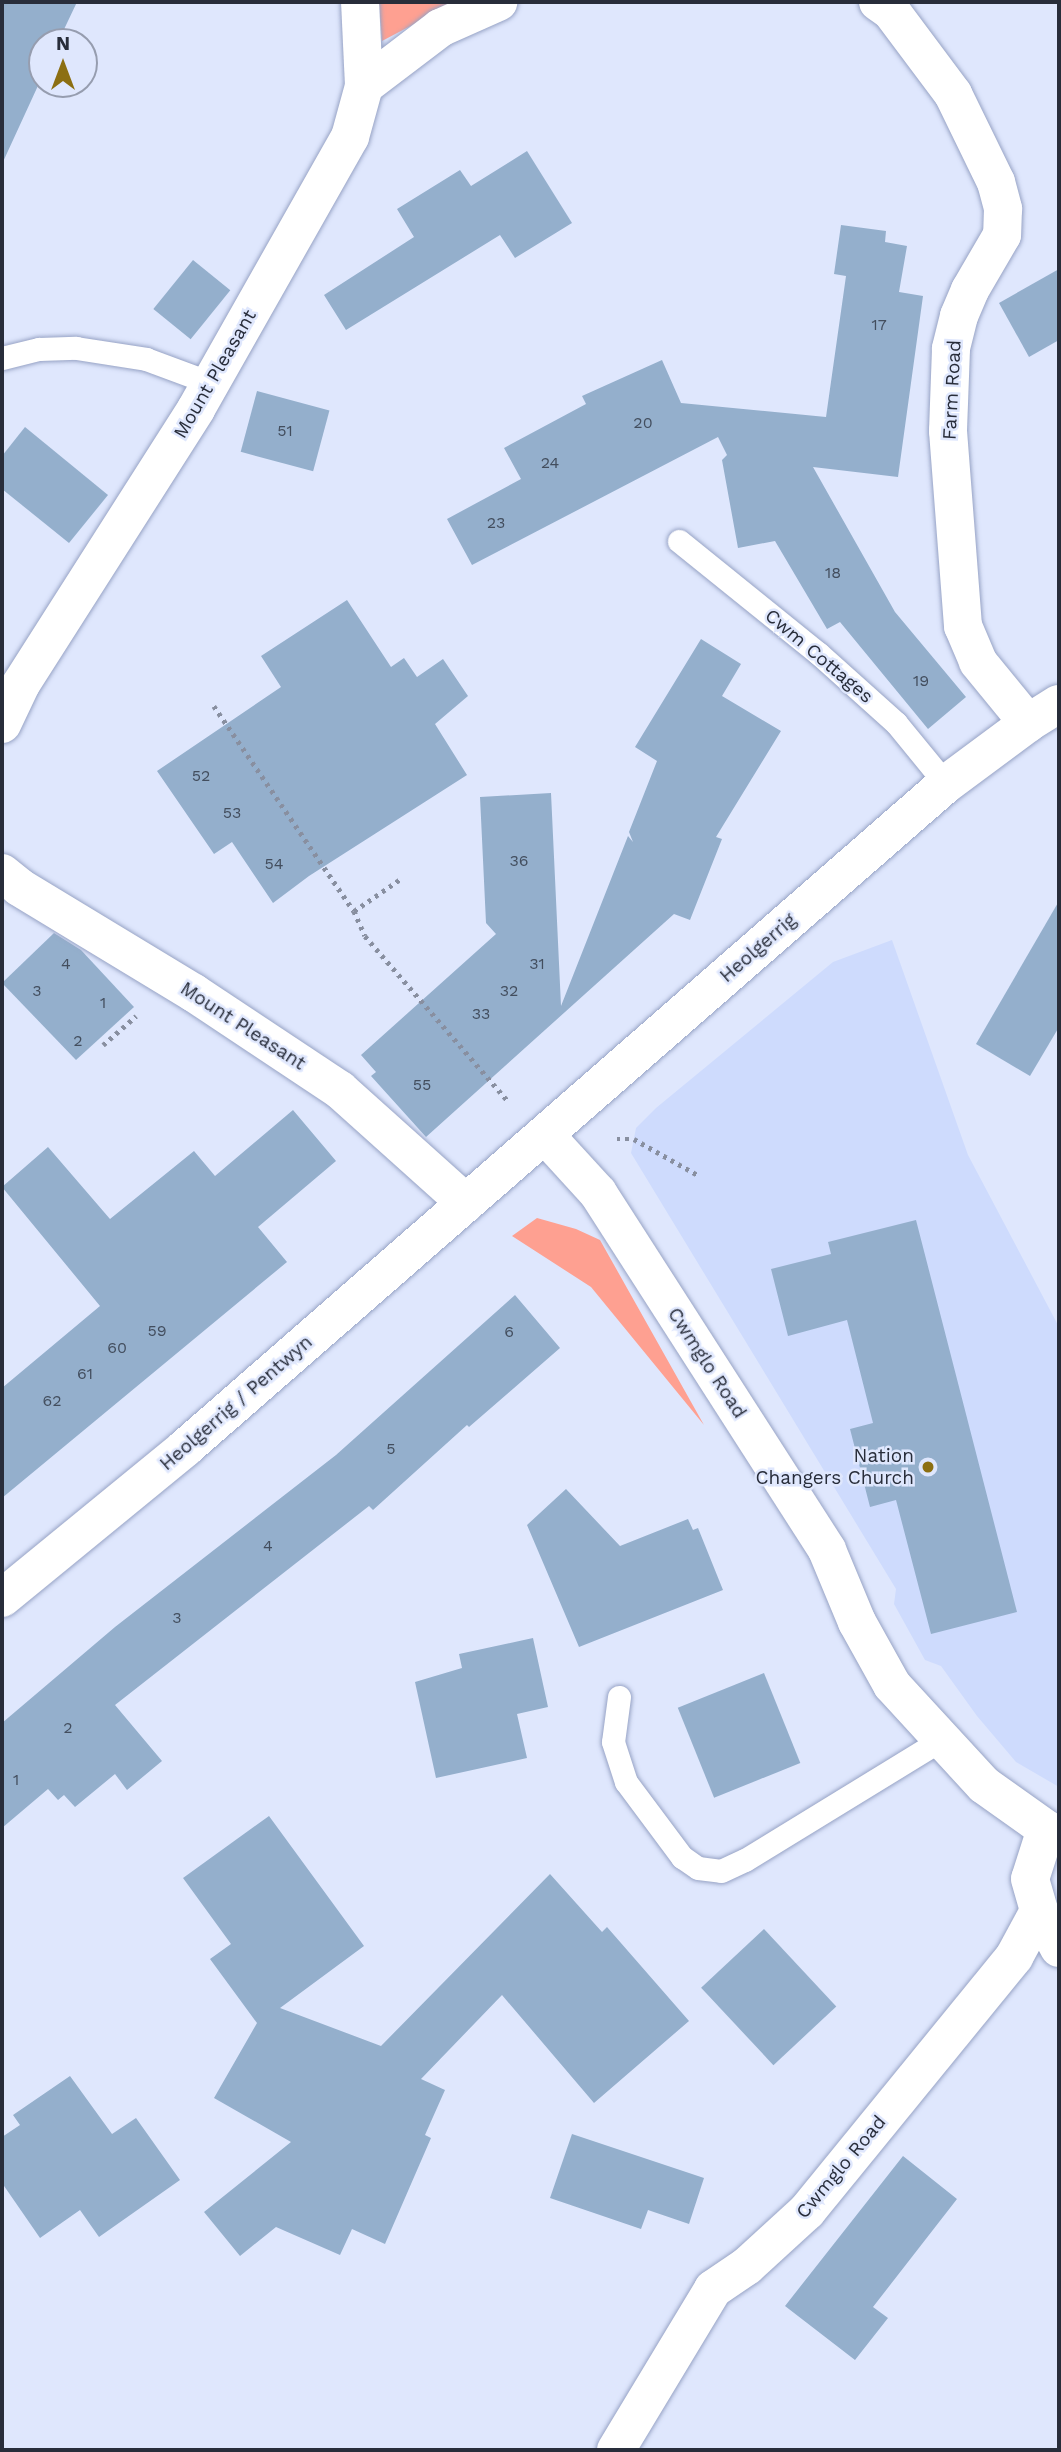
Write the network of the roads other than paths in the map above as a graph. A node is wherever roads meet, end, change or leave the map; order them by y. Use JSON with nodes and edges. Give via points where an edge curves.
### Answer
{"nodes":[{"id":1,"x":360,"y":2,"type":"edge"},
{"id":2,"x":498,"y":2,"type":"edge"},
{"id":3,"x":878,"y":2,"type":"edge"},
{"id":4,"x":364,"y":86,"type":"junction"},
{"id":5,"x":2,"y":358,"type":"edge"},
{"id":6,"x":211,"y":383,"type":"junction"},
{"id":7,"x":679,"y":541,"type":"dead end"},
{"id":8,"x":1044,"y":713,"type":"edge"},
{"id":9,"x":2,"y":724,"type":"edge"},
{"id":10,"x":946,"y":784,"type":"junction"},
{"id":11,"x":2,"y":873,"type":"edge"},
{"id":12,"x":544,"y":1138,"type":"junction"},
{"id":13,"x":466,"y":1203,"type":"junction"},
{"id":14,"x":2,"y":1598,"type":"edge"},
{"id":15,"x":619,"y":1698,"type":"dead end"},
{"id":16,"x":944,"y":1738,"type":"junction"},
{"id":17,"x":1053,"y":1832,"type":"edge"},
{"id":18,"x":1039,"y":1911,"type":"junction"},
{"id":19,"x":1059,"y":1948,"type":"edge"},
{"id":20,"x":616,"y":2450,"type":"edge"}],
"edges":[{"from":1,"to":4,"type":"street","name":"Mount Pleasant"},
{"from":2,"to":4,"type":"street","via":[[440,28]]},
{"from":3,"to":8,"type":"street","name":"Farm Road","via":[[891,11],[953,94],[996,182],[1003,209],[1002,235],[970,290],[951,349],[948,431],[963,626],[978,662]]},
{"from":4,"to":6,"type":"street","name":"Mount Pleasant","via":[[350,137]]},
{"from":5,"to":6,"type":"lane","via":[[39,349],[76,348],[146,359]]},
{"from":6,"to":9,"type":"street","name":"Mount Pleasant","via":[[147,491],[21,684]]},
{"from":7,"to":10,"type":"lane","name":"Cwm Cottages","via":[[818,653],[896,723]]},
{"from":8,"to":10,"type":"street","name":"Heolgerrig"},
{"from":10,"to":12,"type":"street","name":"Heolgerrig"},
{"from":11,"to":13,"type":"street","name":"Mount Pleasant","via":[[340,1090]]},
{"from":12,"to":13,"type":"street","name":"Heolgerrig"},
{"from":12,"to":16,"type":"street","name":"Cwmglo Road","via":[[598,1193],[821,1541],[857,1622],[892,1685]]},
{"from":13,"to":14,"type":"street","name":"Heolgerrig / Pentwyn","via":[[184,1448]]},
{"from":15,"to":16,"type":"lane","via":[[613,1742],[626,1782],[682,1857],[698,1868],[721,1871]]},
{"from":16,"to":17,"type":"street","name":"Cwmglo Road","via":[[984,1785]]},
{"from":17,"to":18,"type":"street","name":"Cwmglo Road","via":[[1030,1879]]},
{"from":18,"to":19,"type":"street","name":"Cwmglo Road"},
{"from":18,"to":20,"type":"street","name":"Cwmglo Road","via":[[1014,1957],[807,2211],[747,2266],[713,2289]]}]}
